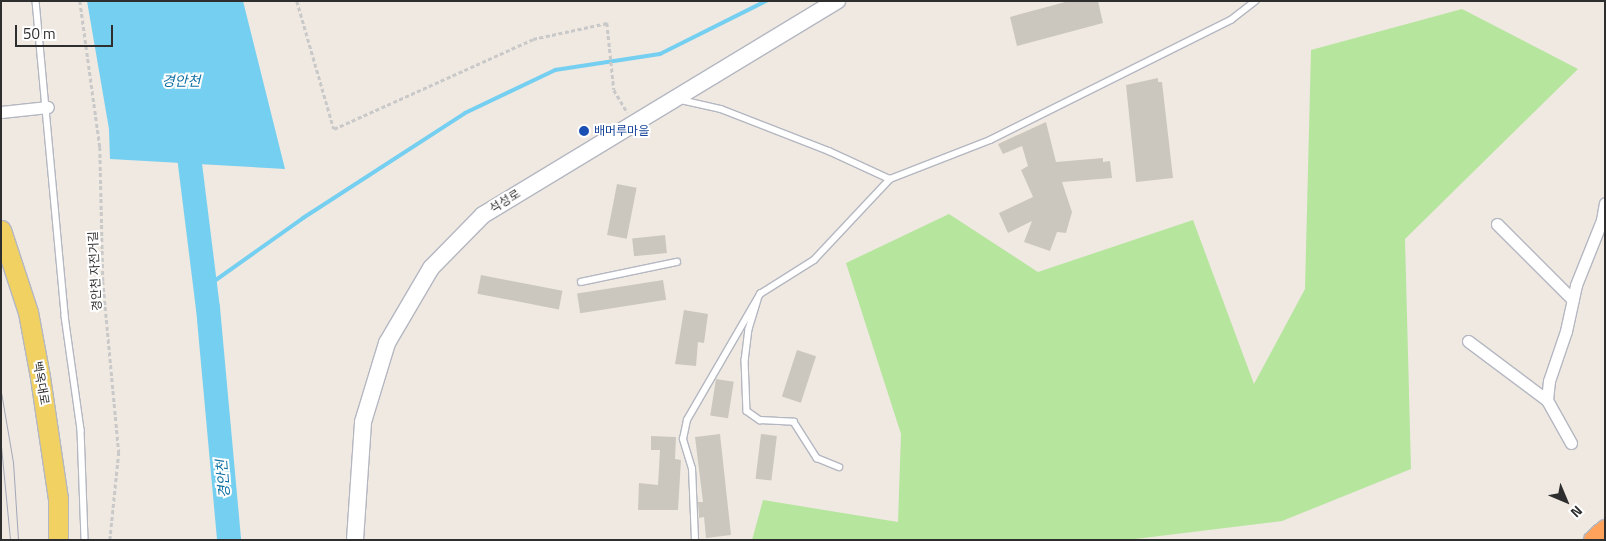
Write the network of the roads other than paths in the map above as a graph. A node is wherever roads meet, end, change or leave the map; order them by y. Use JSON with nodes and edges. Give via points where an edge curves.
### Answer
{"nodes":[{"id":1,"x":36,"y":1,"type":"edge"},
{"id":2,"x":837,"y":1,"type":"edge"},
{"id":3,"x":1255,"y":1,"type":"edge"},
{"id":4,"x":677,"y":99,"type":"junction"},
{"id":5,"x":48,"y":107,"type":"junction"},
{"id":6,"x":1,"y":112,"type":"edge"},
{"id":7,"x":890,"y":179,"type":"junction"},
{"id":8,"x":1605,"y":202,"type":"edge"},
{"id":9,"x":1497,"y":224,"type":"dead end"},
{"id":10,"x":1,"y":230,"type":"edge"},
{"id":11,"x":677,"y":262,"type":"dead end"},
{"id":12,"x":581,"y":282,"type":"dead end"},
{"id":13,"x":760,"y":294,"type":"junction"},
{"id":14,"x":1572,"y":300,"type":"junction"},
{"id":15,"x":1468,"y":341,"type":"dead end"},
{"id":16,"x":1547,"y":400,"type":"junction"},
{"id":17,"x":1571,"y":444,"type":"dead end"},
{"id":18,"x":839,"y":467,"type":"dead end"},
{"id":19,"x":1605,"y":530,"type":"edge"},
{"id":20,"x":58,"y":540,"type":"edge"},
{"id":21,"x":85,"y":540,"type":"edge"},
{"id":22,"x":355,"y":540,"type":"edge"},
{"id":23,"x":695,"y":540,"type":"edge"},
{"id":24,"x":1594,"y":540,"type":"edge"}],
"edges":[{"from":1,"to":5,"type":"lane"},
{"from":2,"to":4,"type":"street","name":"석성로"},
{"from":3,"to":7,"type":"lane","via":[[1231,20],[990,140]]},
{"from":4,"to":7,"type":"lane","via":[[721,109],[829,151]]},
{"from":4,"to":22,"type":"street","name":"석성로","via":[[633,122],[483,215],[431,268],[387,343],[363,422]]},
{"from":5,"to":6,"type":"street"},
{"from":5,"to":21,"type":"lane","via":[[65,316],[81,430]]},
{"from":7,"to":13,"type":"lane","via":[[814,260]]},
{"from":8,"to":14,"type":"street","via":[[1602,220]]},
{"from":9,"to":14,"type":"street"},
{"from":10,"to":20,"type":"main road","name":"백옥대로","via":[[28,312],[40,376],[58,499]]},
{"from":11,"to":12,"type":"lane"},
{"from":13,"to":18,"type":"lane","via":[[749,329],[745,360],[747,410],[760,420],[794,422],[817,458]]},
{"from":13,"to":23,"type":"lane","via":[[687,420],[683,438],[692,469]]},
{"from":14,"to":16,"type":"street"},
{"from":15,"to":16,"type":"street"},
{"from":16,"to":17,"type":"street"},
{"from":19,"to":24,"type":"highway"}]}
